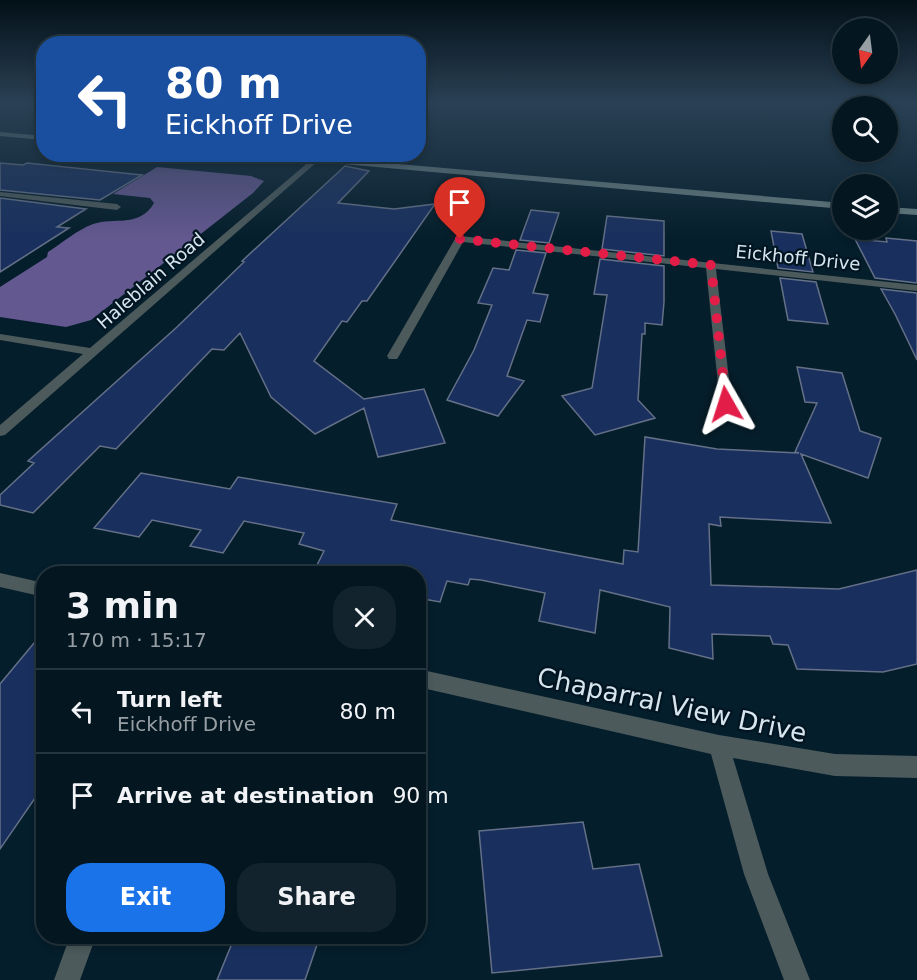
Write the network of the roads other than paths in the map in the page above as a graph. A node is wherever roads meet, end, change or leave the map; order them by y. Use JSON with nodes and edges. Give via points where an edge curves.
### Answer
{"nodes":[{"id":1,"x":314,"y":162,"type":"edge"},
{"id":2,"x":373,"y":162,"type":"edge"},
{"id":3,"x":0,"y":194,"type":"edge"},
{"id":4,"x":832,"y":205,"type":"edge"},
{"id":5,"x":117,"y":207,"type":"dead end"},
{"id":6,"x":898,"y":211,"type":"edge"},
{"id":7,"x":917,"y":213,"type":"edge"},
{"id":8,"x":711,"y":265,"type":"junction"},
{"id":9,"x":917,"y":288,"type":"edge"},
{"id":10,"x":0,"y":337,"type":"edge"},
{"id":11,"x":94,"y":352,"type":"junction"},
{"id":12,"x":393,"y":356,"type":"dead end"},
{"id":13,"x":726,"y":404,"type":"dead end"},
{"id":14,"x":0,"y":432,"type":"edge"},
{"id":15,"x":0,"y":580,"type":"edge"},
{"id":16,"x":36,"y":589,"type":"edge"},
{"id":17,"x":426,"y":680,"type":"edge"},
{"id":18,"x":719,"y":745,"type":"junction"},
{"id":19,"x":917,"y":767,"type":"edge"},
{"id":20,"x":80,"y":944,"type":"edge"},
{"id":21,"x":67,"y":980,"type":"edge"},
{"id":22,"x":797,"y":980,"type":"edge"}],
"edges":[{"from":1,"to":11,"type":"street","name":"Haleblain Road"},
{"from":2,"to":4,"type":"main road"},
{"from":3,"to":5,"type":"street"},
{"from":6,"to":7,"type":"main road"},
{"from":8,"to":9,"type":"street","name":"Eickhoff Drive"},
{"from":8,"to":12,"type":"street","name":"Eickhoff Drive","via":[[460,239]]},
{"from":8,"to":13,"type":"street"},
{"from":10,"to":11,"type":"street"},
{"from":11,"to":14,"type":"street","name":"Haleblain Road"},
{"from":15,"to":16,"type":"street"},
{"from":17,"to":18,"type":"street","name":"Chaparral View Drive"},
{"from":18,"to":19,"type":"street","name":"Chaparral View Drive","via":[[835,765]]},
{"from":18,"to":22,"type":"street","via":[[756,874]]},
{"from":20,"to":21,"type":"street"}]}
